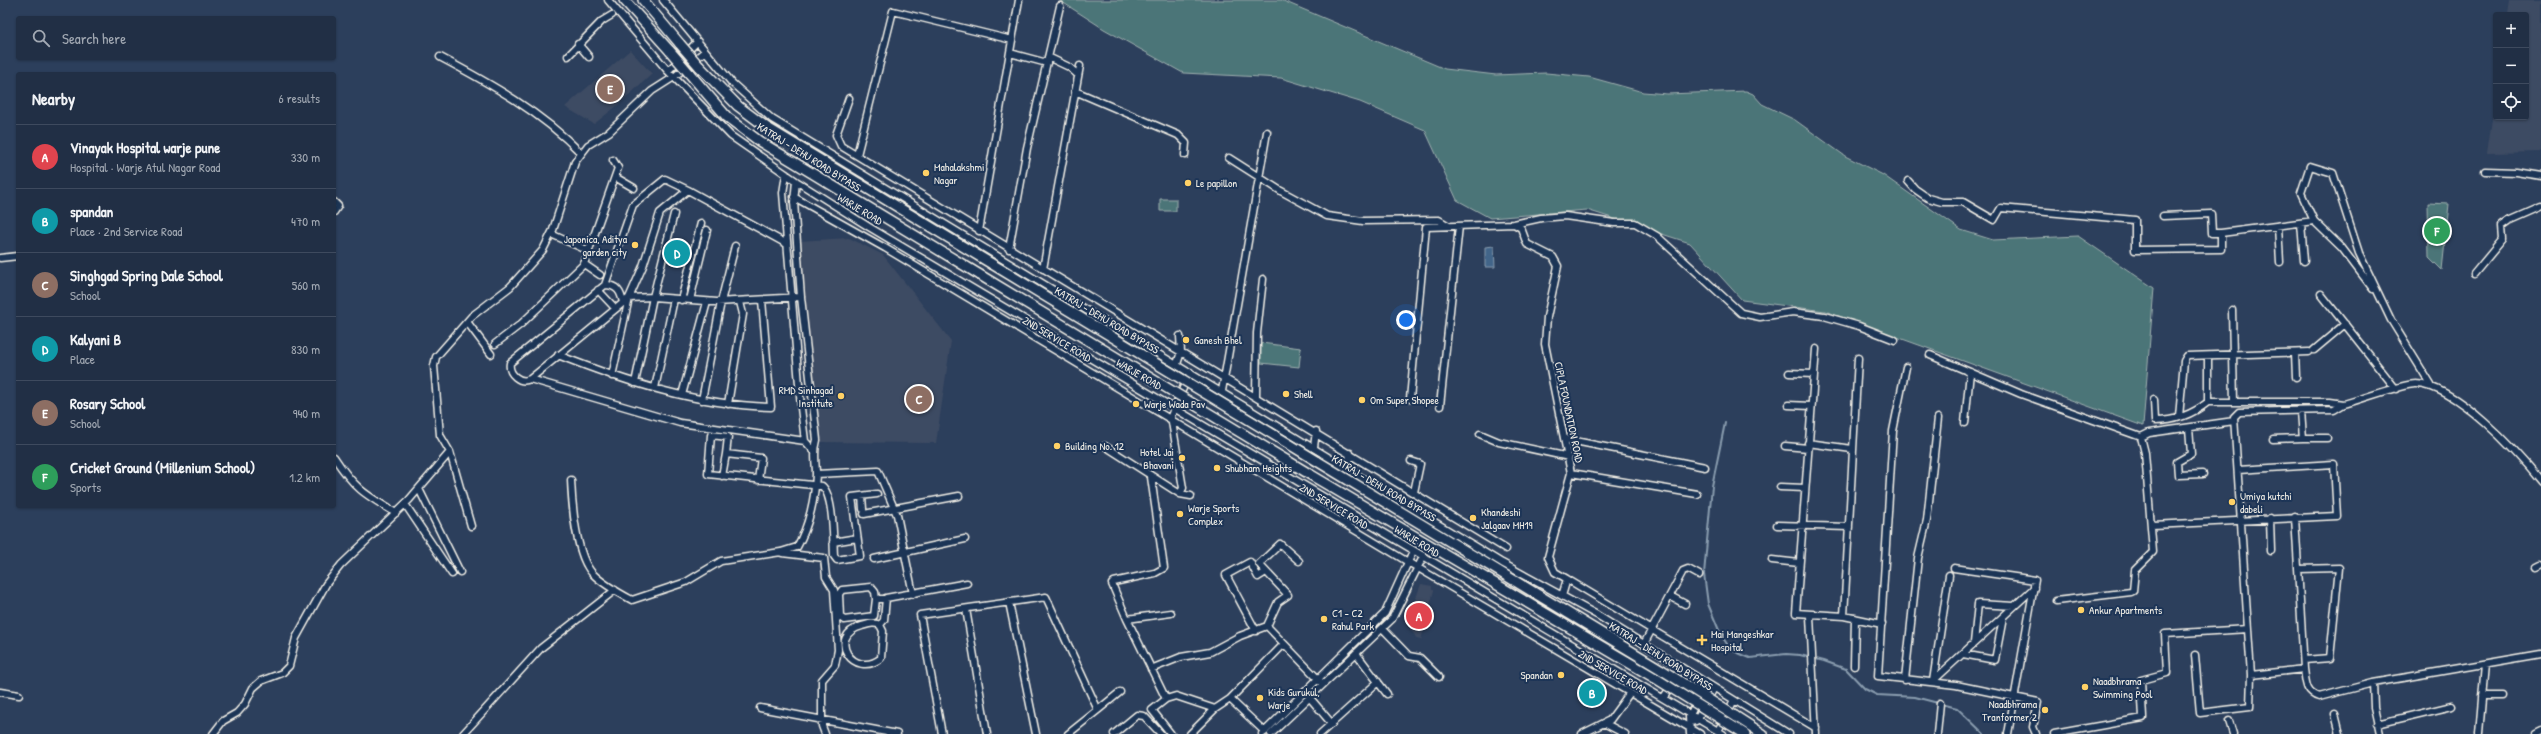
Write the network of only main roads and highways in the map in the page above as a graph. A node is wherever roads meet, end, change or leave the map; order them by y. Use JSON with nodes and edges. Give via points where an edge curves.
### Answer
{"nodes":[{"id":1,"x":624,"y":0,"type":"edge"},
{"id":2,"x":643,"y":0,"type":"edge"},
{"id":3,"x":1732,"y":720,"type":"junction"},
{"id":4,"x":1745,"y":734,"type":"edge"},
{"id":5,"x":1763,"y":734,"type":"edge"}],
"edges":[{"from":1,"to":3,"type":"highway","name":"KATRAJ - DEHU ROAD BYPASS","bridge":true,"via":[[728,117],[758,141],[1312,475],[1655,678]]},
{"from":2,"to":3,"type":"highway","name":"KATRAJ - DEHU ROAD BYPASS","bridge":true,"via":[[699,66],[738,106],[766,127],[1662,670]]},
{"from":3,"to":4,"type":"highway","name":"KATRAJ - DEHU ROAD BYPASS"},
{"from":3,"to":5,"type":"highway","name":"KATRAJ - DEHU ROAD BYPASS"}]}
